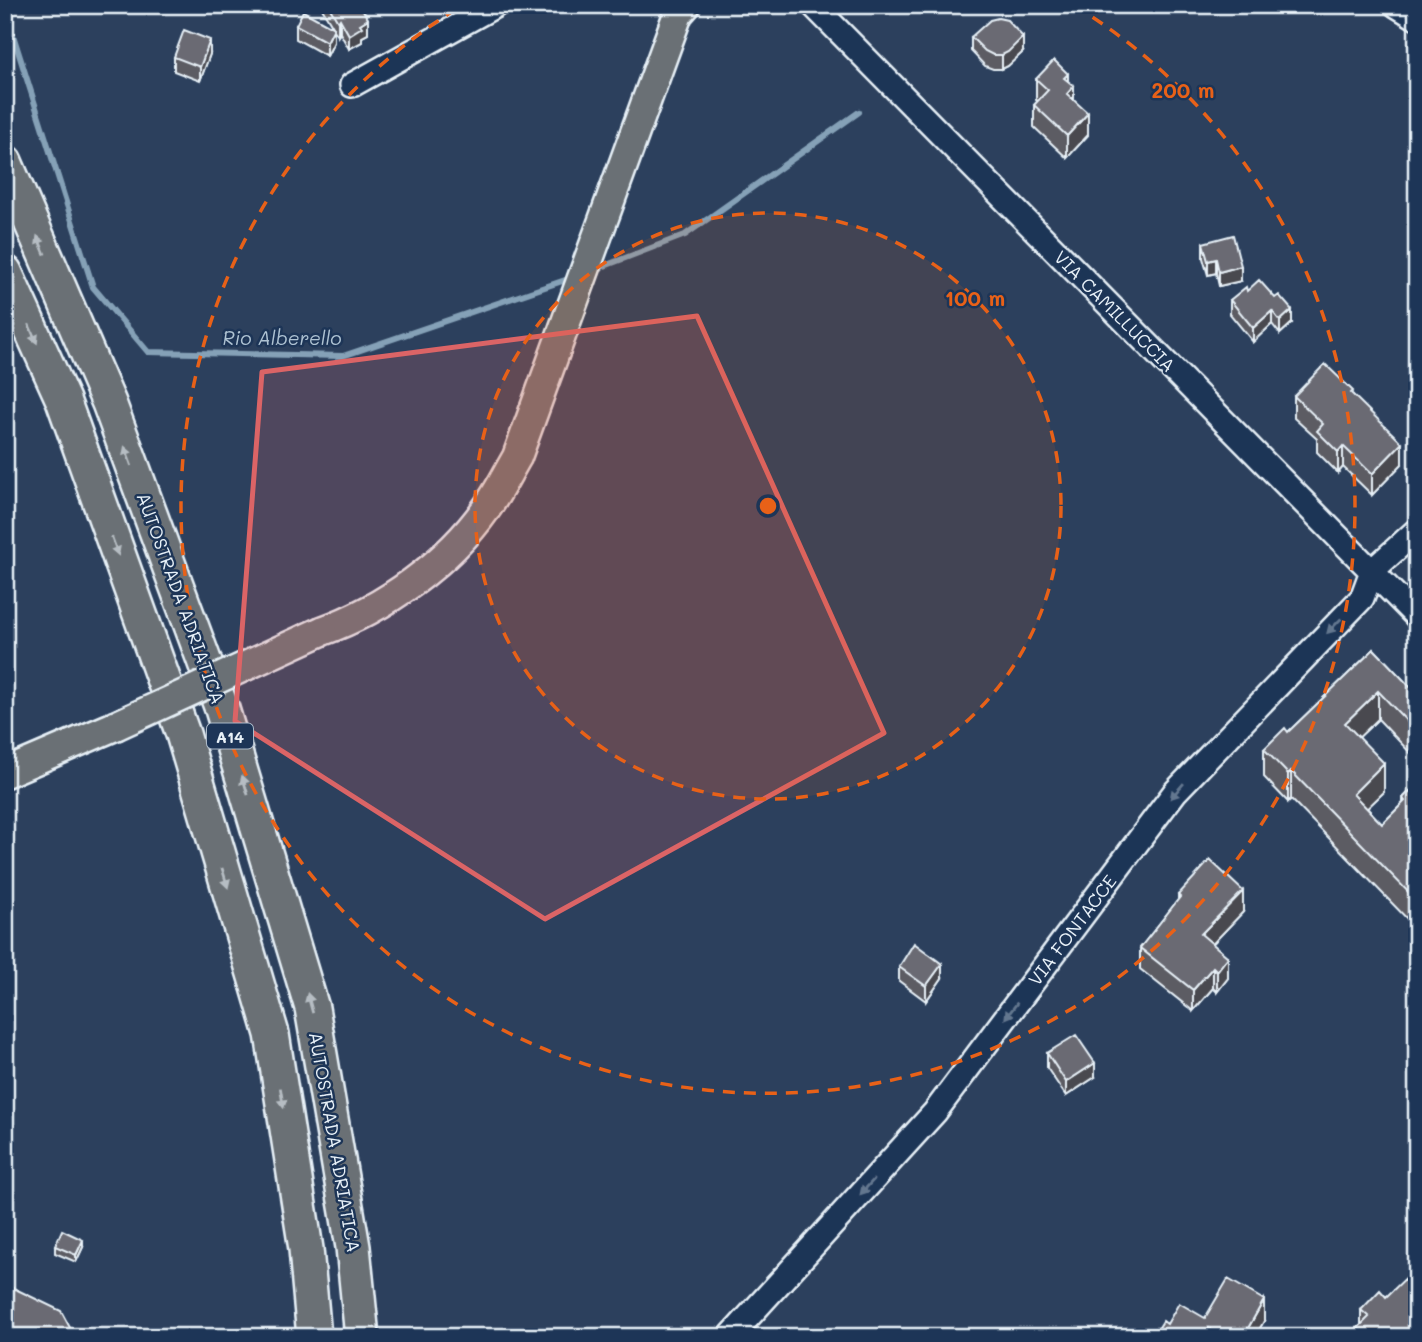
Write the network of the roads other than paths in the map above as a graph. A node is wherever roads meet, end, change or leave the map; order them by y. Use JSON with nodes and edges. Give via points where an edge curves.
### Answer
{"nodes":[{"id":1,"x":496,"y":5,"type":"edge"},
{"id":2,"x":813,"y":5,"type":"edge"},
{"id":3,"x":1396,"y":5,"type":"edge"},
{"id":4,"x":681,"y":8,"type":"edge"},
{"id":5,"x":1417,"y":18,"type":"edge"},
{"id":6,"x":352,"y":85,"type":"dead end"},
{"id":7,"x":5,"y":162,"type":"edge"},
{"id":8,"x":5,"y":272,"type":"edge"},
{"id":9,"x":1417,"y":530,"type":"edge"},
{"id":10,"x":1372,"y":571,"type":"junction"},
{"id":11,"x":1417,"y":617,"type":"edge"},
{"id":12,"x":5,"y":774,"type":"edge"},
{"id":13,"x":314,"y":1337,"type":"edge"},
{"id":14,"x":362,"y":1337,"type":"edge"},
{"id":15,"x":730,"y":1337,"type":"edge"}],
"edges":[{"from":1,"to":6,"type":"street"},
{"from":2,"to":10,"type":"street","name":"VIA CAMILLUCCIA"},
{"from":3,"to":5,"type":"street"},
{"from":4,"to":12,"type":"main road","bridge":true,"via":[[517,457],[486,510],[421,576],[346,623]]},
{"from":14,"to":7,"type":"highway","name":"AUTOSTRADA ADRIATICA","number":"A14","one_way":true,"via":[[353,1247],[312,1009],[222,709],[109,403]]},
{"from":8,"to":13,"type":"highway","number":"A14","one_way":true,"via":[[63,400],[183,734],[272,1034],[306,1249]]},
{"from":9,"to":10,"type":"street","name":"VIA FONTACCE"},
{"from":10,"to":11,"type":"street","name":"VIA CAMILLUCCIA"},
{"from":10,"to":15,"type":"street","name":"VIA FONTACCE","one_way":true,"via":[[1362,597],[1175,792],[935,1112]]}]}
